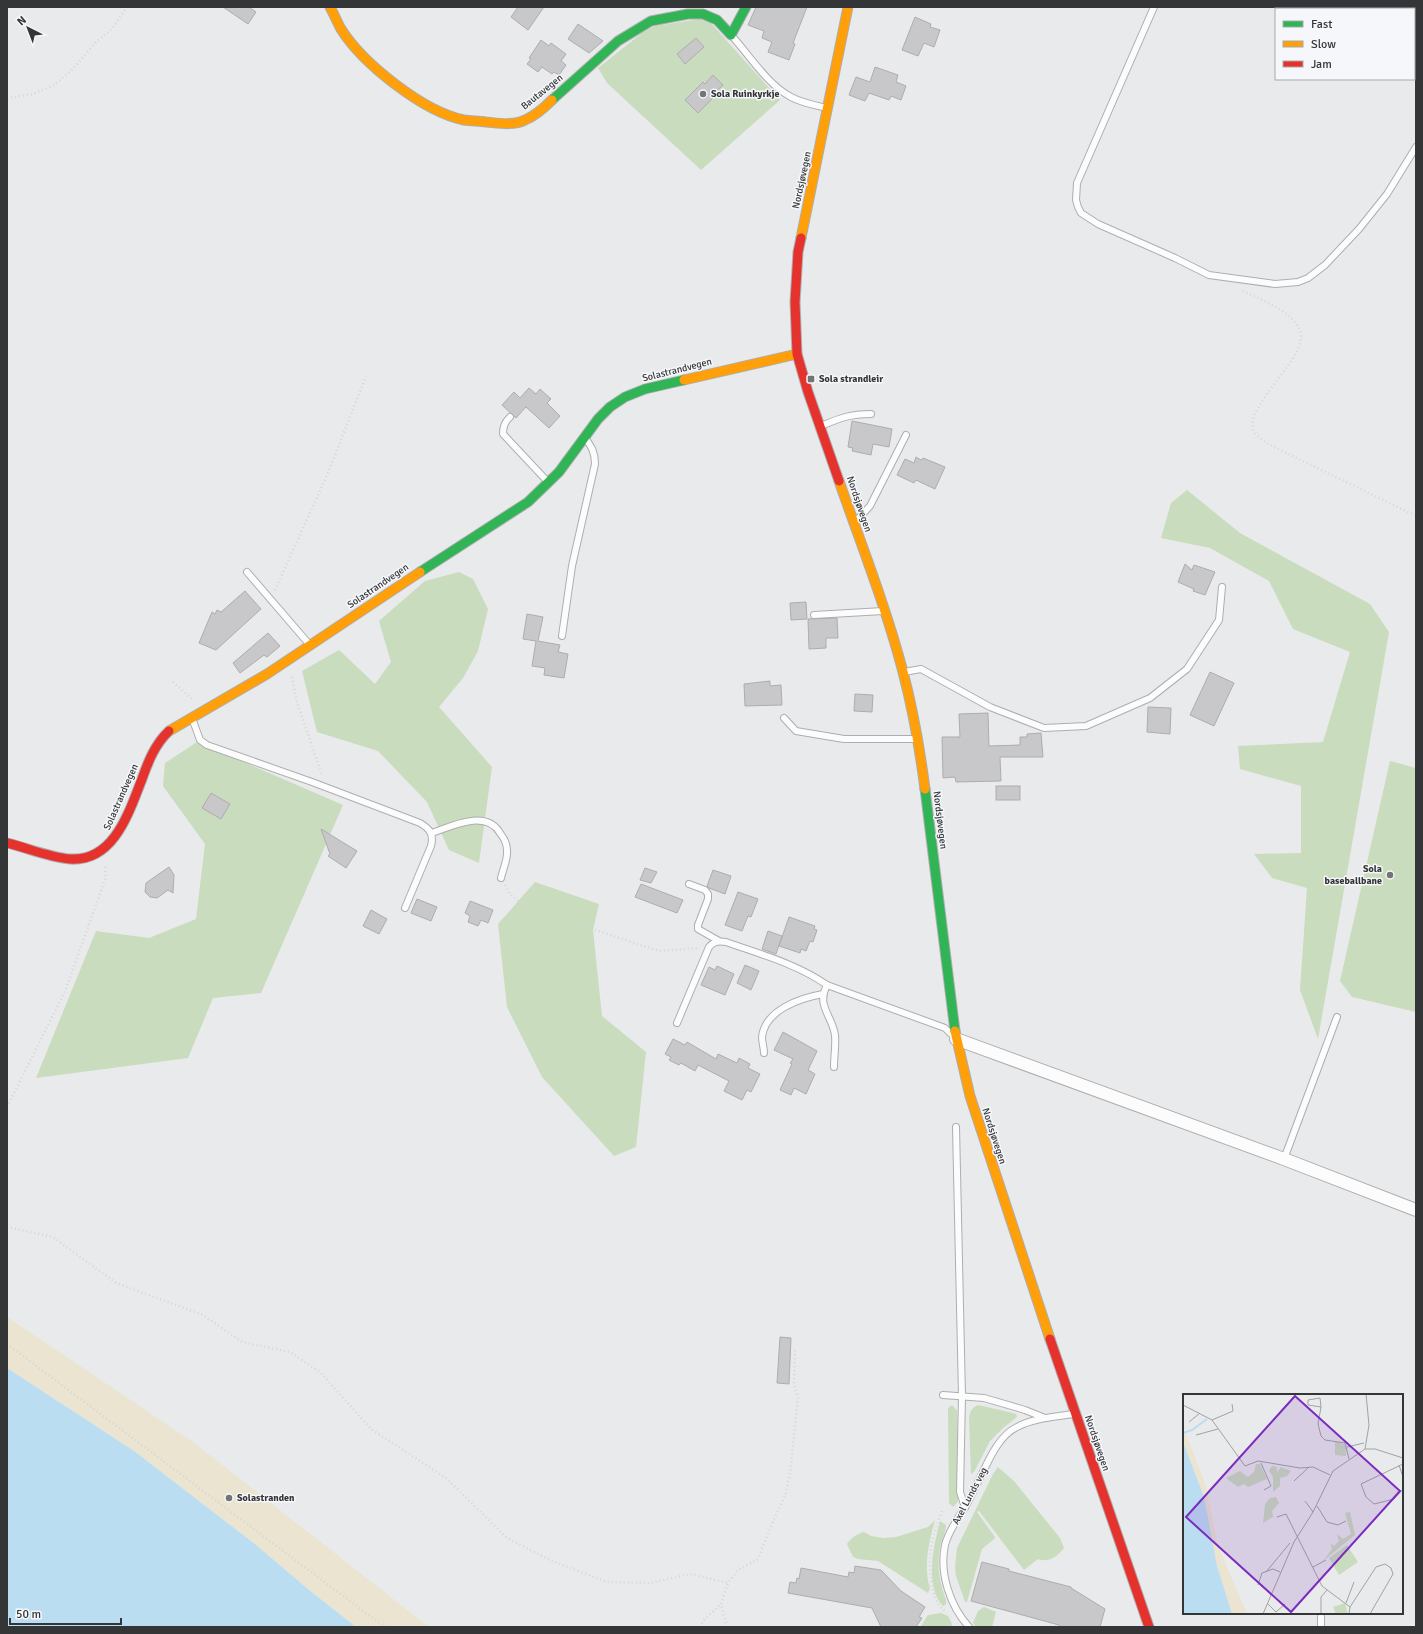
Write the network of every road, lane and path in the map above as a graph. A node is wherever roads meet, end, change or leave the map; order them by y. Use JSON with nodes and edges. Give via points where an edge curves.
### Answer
{"nodes":[{"id":1,"x":127,"y":7,"type":"edge"},
{"id":2,"x":330,"y":7,"type":"edge"},
{"id":3,"x":746,"y":7,"type":"edge"},
{"id":4,"x":848,"y":7,"type":"edge"},
{"id":5,"x":1154,"y":7,"type":"edge"},
{"id":6,"x":731,"y":35,"type":"junction"},
{"id":7,"x":7,"y":98,"type":"edge"},
{"id":8,"x":828,"y":109,"type":"junction"},
{"id":9,"x":1416,"y":147,"type":"edge"},
{"id":10,"x":1242,"y":291,"type":"dead end"},
{"id":11,"x":797,"y":354,"type":"junction"},
{"id":12,"x":366,"y":376,"type":"dead end"},
{"id":13,"x":871,"y":414,"type":"dead end"},
{"id":14,"x":510,"y":417,"type":"dead end"},
{"id":15,"x":820,"y":427,"type":"junction"},
{"id":16,"x":906,"y":435,"type":"dead end"},
{"id":17,"x":584,"y":437,"type":"junction"},
{"id":18,"x":549,"y":483,"type":"junction"},
{"id":19,"x":1416,"y":516,"type":"edge"},
{"id":20,"x":854,"y":524,"type":"junction"},
{"id":21,"x":247,"y":572,"type":"dead end"},
{"id":22,"x":1222,"y":587,"type":"dead end"},
{"id":23,"x":270,"y":600,"type":"junction"},
{"id":24,"x":884,"y":611,"type":"junction"},
{"id":25,"x":814,"y":615,"type":"dead end"},
{"id":26,"x":562,"y":636,"type":"dead end"},
{"id":27,"x":310,"y":646,"type":"junction"},
{"id":28,"x":903,"y":672,"type":"junction"},
{"id":29,"x":292,"y":680,"type":"dead end"},
{"id":30,"x":172,"y":682,"type":"dead end"},
{"id":31,"x":209,"y":708,"type":"junction"},
{"id":32,"x":192,"y":718,"type":"junction"},
{"id":33,"x":784,"y":718,"type":"dead end"},
{"id":34,"x":918,"y":739,"type":"junction"},
{"id":35,"x":326,"y":787,"type":"junction"},
{"id":36,"x":432,"y":833,"type":"junction"},
{"id":37,"x":7,"y":842,"type":"edge"},
{"id":38,"x":103,"y":851,"type":"junction"},
{"id":39,"x":501,"y":878,"type":"joint"},
{"id":40,"x":689,"y":884,"type":"dead end"},
{"id":41,"x":405,"y":908,"type":"dead end"},
{"id":42,"x":719,"y":941,"type":"junction"},
{"id":43,"x":709,"y":947,"type":"junction"},
{"id":44,"x":827,"y":985,"type":"junction"},
{"id":45,"x":822,"y":994,"type":"junction"},
{"id":46,"x":1337,"y":1017,"type":"dead end"},
{"id":47,"x":677,"y":1023,"type":"dead end"},
{"id":48,"x":956,"y":1039,"type":"junction"},
{"id":49,"x":764,"y":1053,"type":"dead end"},
{"id":50,"x":834,"y":1067,"type":"dead end"},
{"id":51,"x":7,"y":1107,"type":"edge"},
{"id":52,"x":956,"y":1127,"type":"dead end"},
{"id":53,"x":1284,"y":1159,"type":"junction"},
{"id":54,"x":1416,"y":1210,"type":"edge"},
{"id":55,"x":7,"y":1227,"type":"edge"},
{"id":56,"x":7,"y":1344,"type":"edge"},
{"id":57,"x":795,"y":1350,"type":"dead end"},
{"id":58,"x":943,"y":1395,"type":"dead end"},
{"id":59,"x":962,"y":1396,"type":"junction"},
{"id":60,"x":1075,"y":1414,"type":"junction"},
{"id":61,"x":1045,"y":1418,"type":"junction"},
{"id":62,"x":965,"y":1506,"type":"junction"},
{"id":63,"x":728,"y":1583,"type":"junction"},
{"id":64,"x":721,"y":1604,"type":"junction"},
{"id":65,"x":1321,"y":1617,"type":"dead end"},
{"id":66,"x":387,"y":1627,"type":"edge"},
{"id":67,"x":700,"y":1627,"type":"edge"},
{"id":68,"x":727,"y":1627,"type":"edge"},
{"id":69,"x":969,"y":1627,"type":"edge"},
{"id":70,"x":1149,"y":1627,"type":"edge"},
{"id":71,"x":1321,"y":1627,"type":"edge"}],
"edges":[{"from":1,"to":7,"type":"path","via":[[112,30],[96,42],[71,71],[54,85],[33,94]]},
{"from":2,"to":6,"type":"street","name":"Bautavegen","via":[[358,51],[419,101],[442,113],[464,120],[505,124],[524,121],[541,110],[618,41],[651,22],[688,14],[704,14],[717,20]]},
{"from":3,"to":6,"type":"street"},
{"from":4,"to":8,"type":"street","name":"Nordsjøvegen"},
{"from":5,"to":9,"type":"lane","via":[[1077,183],[1078,208],[1081,213],[1098,224],[1209,275],[1275,284],[1298,282],[1316,273],[1359,229],[1387,194]]},
{"from":6,"to":8,"type":"lane","via":[[778,89],[805,103]]},
{"from":8,"to":11,"type":"street","name":"Nordsjøvegen","via":[[798,252],[794,302]]},
{"from":10,"to":19,"type":"path","via":[[1275,307],[1292,319],[1300,330],[1301,340],[1296,353],[1260,404],[1254,419],[1254,429],[1258,436],[1268,444]]},
{"from":11,"to":15,"type":"street","name":"Nordsjøvegen"},
{"from":11,"to":17,"type":"street","name":"Solastrandvegen","via":[[645,389],[625,397],[610,407]]},
{"from":12,"to":23,"type":"path","via":[[328,473]]},
{"from":13,"to":15,"type":"lane","via":[[843,417]]},
{"from":14,"to":18,"type":"lane","via":[[505,422],[503,434]]},
{"from":15,"to":20,"type":"street","name":"Nordsjøvegen"},
{"from":16,"to":20,"type":"lane","via":[[870,506]]},
{"from":17,"to":18,"type":"street","name":"Solastrandvegen"},
{"from":17,"to":26,"type":"lane","via":[[591,446],[595,464],[572,566]]},
{"from":18,"to":27,"type":"street","name":"Solastrandvegen","via":[[528,502]]},
{"from":20,"to":24,"type":"street","name":"Nordsjøvegen"},
{"from":21,"to":23,"type":"lane"},
{"from":22,"to":28,"type":"lane","via":[[1219,620],[1187,669],[1150,698],[1086,726],[1044,728],[990,707],[921,668]]},
{"from":23,"to":27,"type":"lane"},
{"from":24,"to":25,"type":"lane"},
{"from":24,"to":28,"type":"street","name":"Nordsjøvegen"},
{"from":27,"to":31,"type":"street","name":"Solastrandvegen"},
{"from":28,"to":34,"type":"street","name":"Nordsjøvegen"},
{"from":29,"to":35,"type":"path"},
{"from":30,"to":31,"type":"path","via":[[193,700]]},
{"from":31,"to":32,"type":"street","name":"Solastrandvegen"},
{"from":32,"to":35,"type":"lane","via":[[200,740],[207,744]]},
{"from":32,"to":38,"type":"street","name":"Solastrandvegen","via":[[162,737],[154,749],[122,824],[114,839]]},
{"from":33,"to":34,"type":"lane","via":[[796,731],[817,735],[844,739]]},
{"from":34,"to":48,"type":"street","name":"Nordsjøvegen"},
{"from":35,"to":36,"type":"lane","via":[[420,823]]},
{"from":36,"to":39,"type":"lane","via":[[469,822],[482,820],[491,823],[505,841],[507,851]]},
{"from":36,"to":41,"type":"lane","via":[[431,846]]},
{"from":37,"to":38,"type":"street","name":"Solastrandvegen","via":[[78,859],[92,857]]},
{"from":38,"to":51,"type":"path","via":[[106,877],[65,991]]},
{"from":39,"to":43,"type":"path","via":[[510,894],[525,907],[659,952]]},
{"from":40,"to":42,"type":"lane","via":[[705,890],[708,894],[698,929]]},
{"from":42,"to":43,"type":"lane"},
{"from":42,"to":44,"type":"lane","via":[[770,957],[812,975]]},
{"from":43,"to":47,"type":"lane"},
{"from":44,"to":45,"type":"lane"},
{"from":44,"to":48,"type":"lane","via":[[945,1028]]},
{"from":45,"to":49,"type":"lane","via":[[794,1002],[771,1019],[762,1038]]},
{"from":45,"to":50,"type":"lane","via":[[835,1035]]},
{"from":46,"to":53,"type":"lane"},
{"from":48,"to":53,"type":"street"},
{"from":48,"to":60,"type":"street","name":"Nordsjøvegen","via":[[970,1096]]},
{"from":52,"to":59,"type":"lane"},
{"from":53,"to":54,"type":"street"},
{"from":55,"to":63,"type":"path","via":[[53,1237],[116,1283],[203,1316],[242,1342],[290,1352],[321,1373],[371,1429],[446,1478],[507,1538],[550,1560],[607,1582],[650,1583],[690,1574]]},
{"from":56,"to":66,"type":"path"},
{"from":57,"to":63,"type":"path","via":[[794,1385],[798,1397],[790,1474],[785,1496],[758,1559],[738,1570]]},
{"from":58,"to":59,"type":"lane"},
{"from":59,"to":61,"type":"lane","via":[[984,1398]]},
{"from":59,"to":62,"type":"lane","via":[[960,1492]]},
{"from":60,"to":61,"type":"lane","name":"Axel Lunds veg"},
{"from":60,"to":70,"type":"street","name":"Nordsjøvegen"},
{"from":61,"to":62,"type":"lane","name":"Axel Lunds veg","via":[[1017,1427],[1003,1439],[991,1455]]},
{"from":62,"to":69,"type":"lane","name":"Axel Lunds veg","via":[[945,1545],[944,1569],[948,1591],[961,1618]]},
{"from":63,"to":64,"type":"path"},
{"from":64,"to":67,"type":"path"},
{"from":64,"to":68,"type":"path"},
{"from":65,"to":71,"type":"lane"}]}
